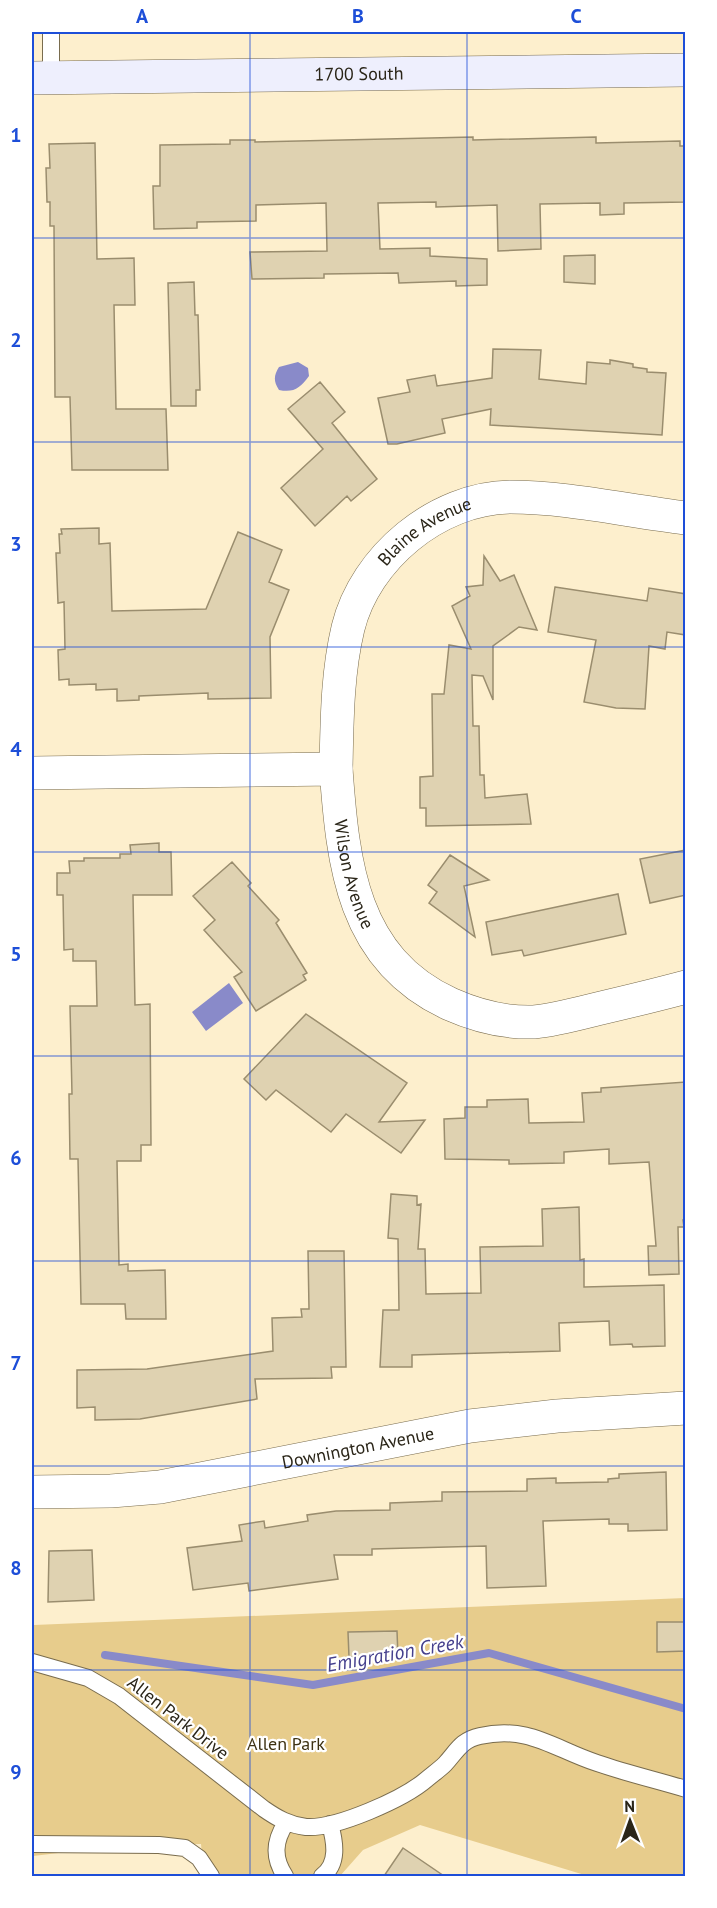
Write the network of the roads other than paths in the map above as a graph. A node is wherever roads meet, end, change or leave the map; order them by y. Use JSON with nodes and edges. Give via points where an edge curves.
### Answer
{"nodes":[{"id":1,"x":51,"y":32,"type":"edge"},
{"id":2,"x":686,"y":70,"type":"edge"},
{"id":3,"x":41,"y":78,"type":"edge"},
{"id":4,"x":686,"y":518,"type":"edge"},
{"id":5,"x":336,"y":769,"type":"junction"},
{"id":6,"x":32,"y":773,"type":"edge"},
{"id":7,"x":686,"y":987,"type":"edge"},
{"id":8,"x":686,"y":1408,"type":"edge"},
{"id":9,"x":32,"y":1492,"type":"edge"},
{"id":10,"x":32,"y":1662,"type":"edge"},
{"id":11,"x":686,"y":1789,"type":"edge"},
{"id":12,"x":286,"y":1823,"type":"junction"},
{"id":13,"x":330,"y":1824,"type":"junction"},
{"id":14,"x":32,"y":1845,"type":"edge"},
{"id":15,"x":211,"y":1876,"type":"edge"},
{"id":16,"x":285,"y":1876,"type":"edge"},
{"id":17,"x":322,"y":1876,"type":"edge"}],
"edges":[{"from":1,"to":3,"type":"lane"},
{"from":2,"to":3,"type":"street","name":"1700 South"},
{"from":4,"to":5,"type":"street","name":"Blaine Avenue","via":[[550,499],[507,497],[444,513],[417,529],[375,573],[358,599],[348,627],[338,707]]},
{"from":5,"to":6,"type":"street"},
{"from":5,"to":7,"type":"street","name":"Wilson Avenue","via":[[340,824],[351,885],[371,935],[410,980],[437,998],[479,1015],[535,1022]]},
{"from":8,"to":9,"type":"street","name":"Downington Avenue","via":[[470,1426],[160,1487]]},
{"from":10,"to":12,"type":"lane","name":"Allen Park Drive","via":[[88,1678],[119,1696]]},
{"from":11,"to":13,"type":"lane","name":"Allen Park Drive","via":[[596,1763],[537,1737],[479,1736],[460,1744],[445,1764],[420,1785]]},
{"from":12,"to":13,"type":"lane","name":"Allen Park Drive","via":[[306,1827]]},
{"from":12,"to":16,"type":"lane","via":[[276,1844],[276,1857]]},
{"from":13,"to":17,"type":"lane","via":[[335,1845],[333,1862]]},
{"from":14,"to":15,"type":"lane","via":[[185,1848],[199,1858]]}]}
